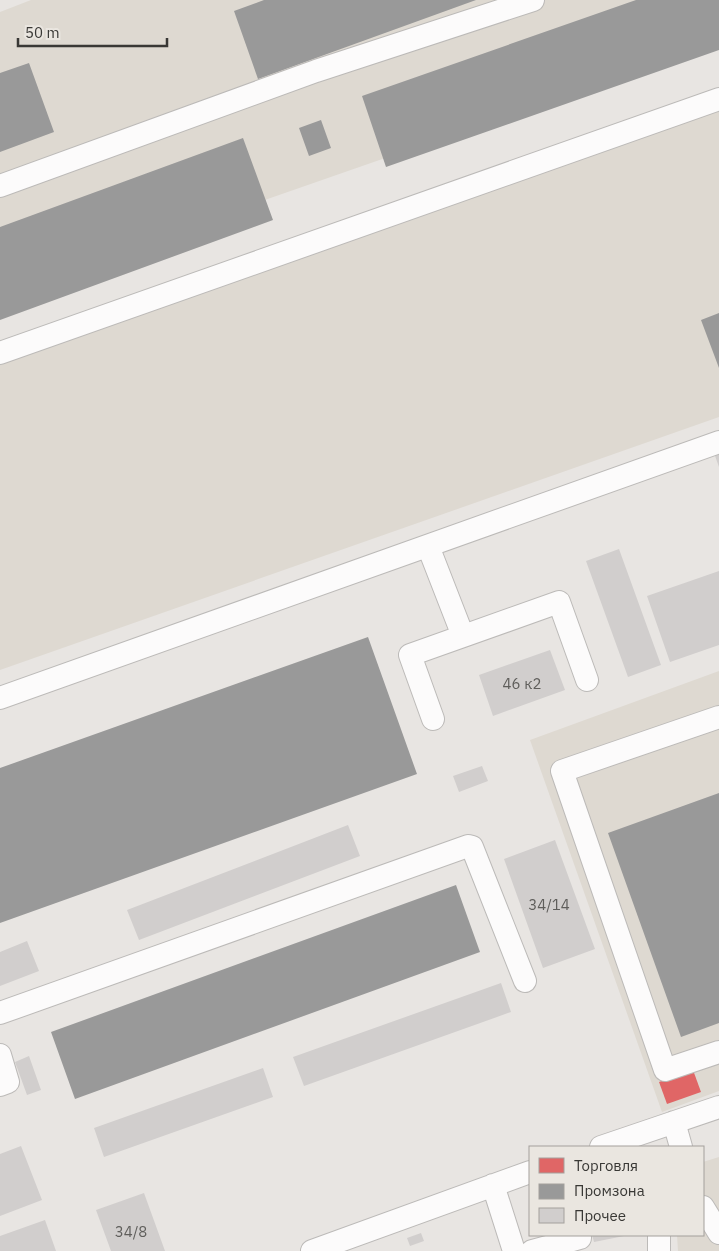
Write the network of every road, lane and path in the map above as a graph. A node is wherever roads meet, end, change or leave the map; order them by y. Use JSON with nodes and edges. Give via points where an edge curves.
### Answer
{"nodes":[{"id":1,"x":533,"y":0,"type":"edge"},
{"id":2,"x":719,"y":99,"type":"edge"},
{"id":3,"x":0,"y":186,"type":"edge"},
{"id":4,"x":0,"y":353,"type":"edge"},
{"id":5,"x":719,"y":442,"type":"edge"},
{"id":6,"x":428,"y":546,"type":"junction"},
{"id":7,"x":463,"y":636,"type":"junction"},
{"id":8,"x":587,"y":680,"type":"dead end"},
{"id":9,"x":0,"y":698,"type":"edge"},
{"id":10,"x":719,"y":717,"type":"edge"},
{"id":11,"x":433,"y":719,"type":"dead end"},
{"id":12,"x":525,"y":981,"type":"dead end"},
{"id":13,"x":0,"y":1013,"type":"edge"},
{"id":14,"x":719,"y":1052,"type":"edge"},
{"id":15,"x":0,"y":1055,"type":"edge"},
{"id":16,"x":0,"y":1085,"type":"edge"},
{"id":17,"x":719,"y":1108,"type":"edge"},
{"id":18,"x":662,"y":1132,"type":"edge"},
{"id":19,"x":605,"y":1146,"type":"edge"},
{"id":20,"x":680,"y":1146,"type":"edge"},
{"id":21,"x":529,"y":1172,"type":"edge"},
{"id":22,"x":493,"y":1185,"type":"junction"},
{"id":23,"x":704,"y":1209,"type":"edge"},
{"id":24,"x":719,"y":1233,"type":"edge"},
{"id":25,"x":659,"y":1236,"type":"edge"},
{"id":26,"x":580,"y":1238,"type":"dead end"},
{"id":27,"x":312,"y":1251,"type":"edge"},
{"id":28,"x":514,"y":1251,"type":"edge"},
{"id":29,"x":532,"y":1251,"type":"edge"},
{"id":30,"x":659,"y":1251,"type":"edge"}],
"edges":[{"from":1,"to":3,"type":"lane","via":[[316,71]]},
{"from":2,"to":4,"type":"lane"},
{"from":5,"to":6,"type":"lane"},
{"from":6,"to":7,"type":"lane"},
{"from":6,"to":9,"type":"lane"},
{"from":7,"to":8,"type":"lane","via":[[560,602]]},
{"from":7,"to":11,"type":"lane","via":[[410,655]]},
{"from":10,"to":14,"type":"lane","via":[[562,771],[666,1070]]},
{"from":12,"to":13,"type":"lane","via":[[472,847],[468,846]]},
{"from":15,"to":16,"type":"lane","via":[[8,1082]]},
{"from":17,"to":18,"type":"lane"},
{"from":18,"to":19,"type":"lane"},
{"from":18,"to":20,"type":"lane"},
{"from":21,"to":22,"type":"lane"},
{"from":22,"to":27,"type":"lane"},
{"from":22,"to":28,"type":"lane"},
{"from":23,"to":24,"type":"lane"},
{"from":25,"to":30,"type":"lane"},
{"from":26,"to":29,"type":"lane"}]}
